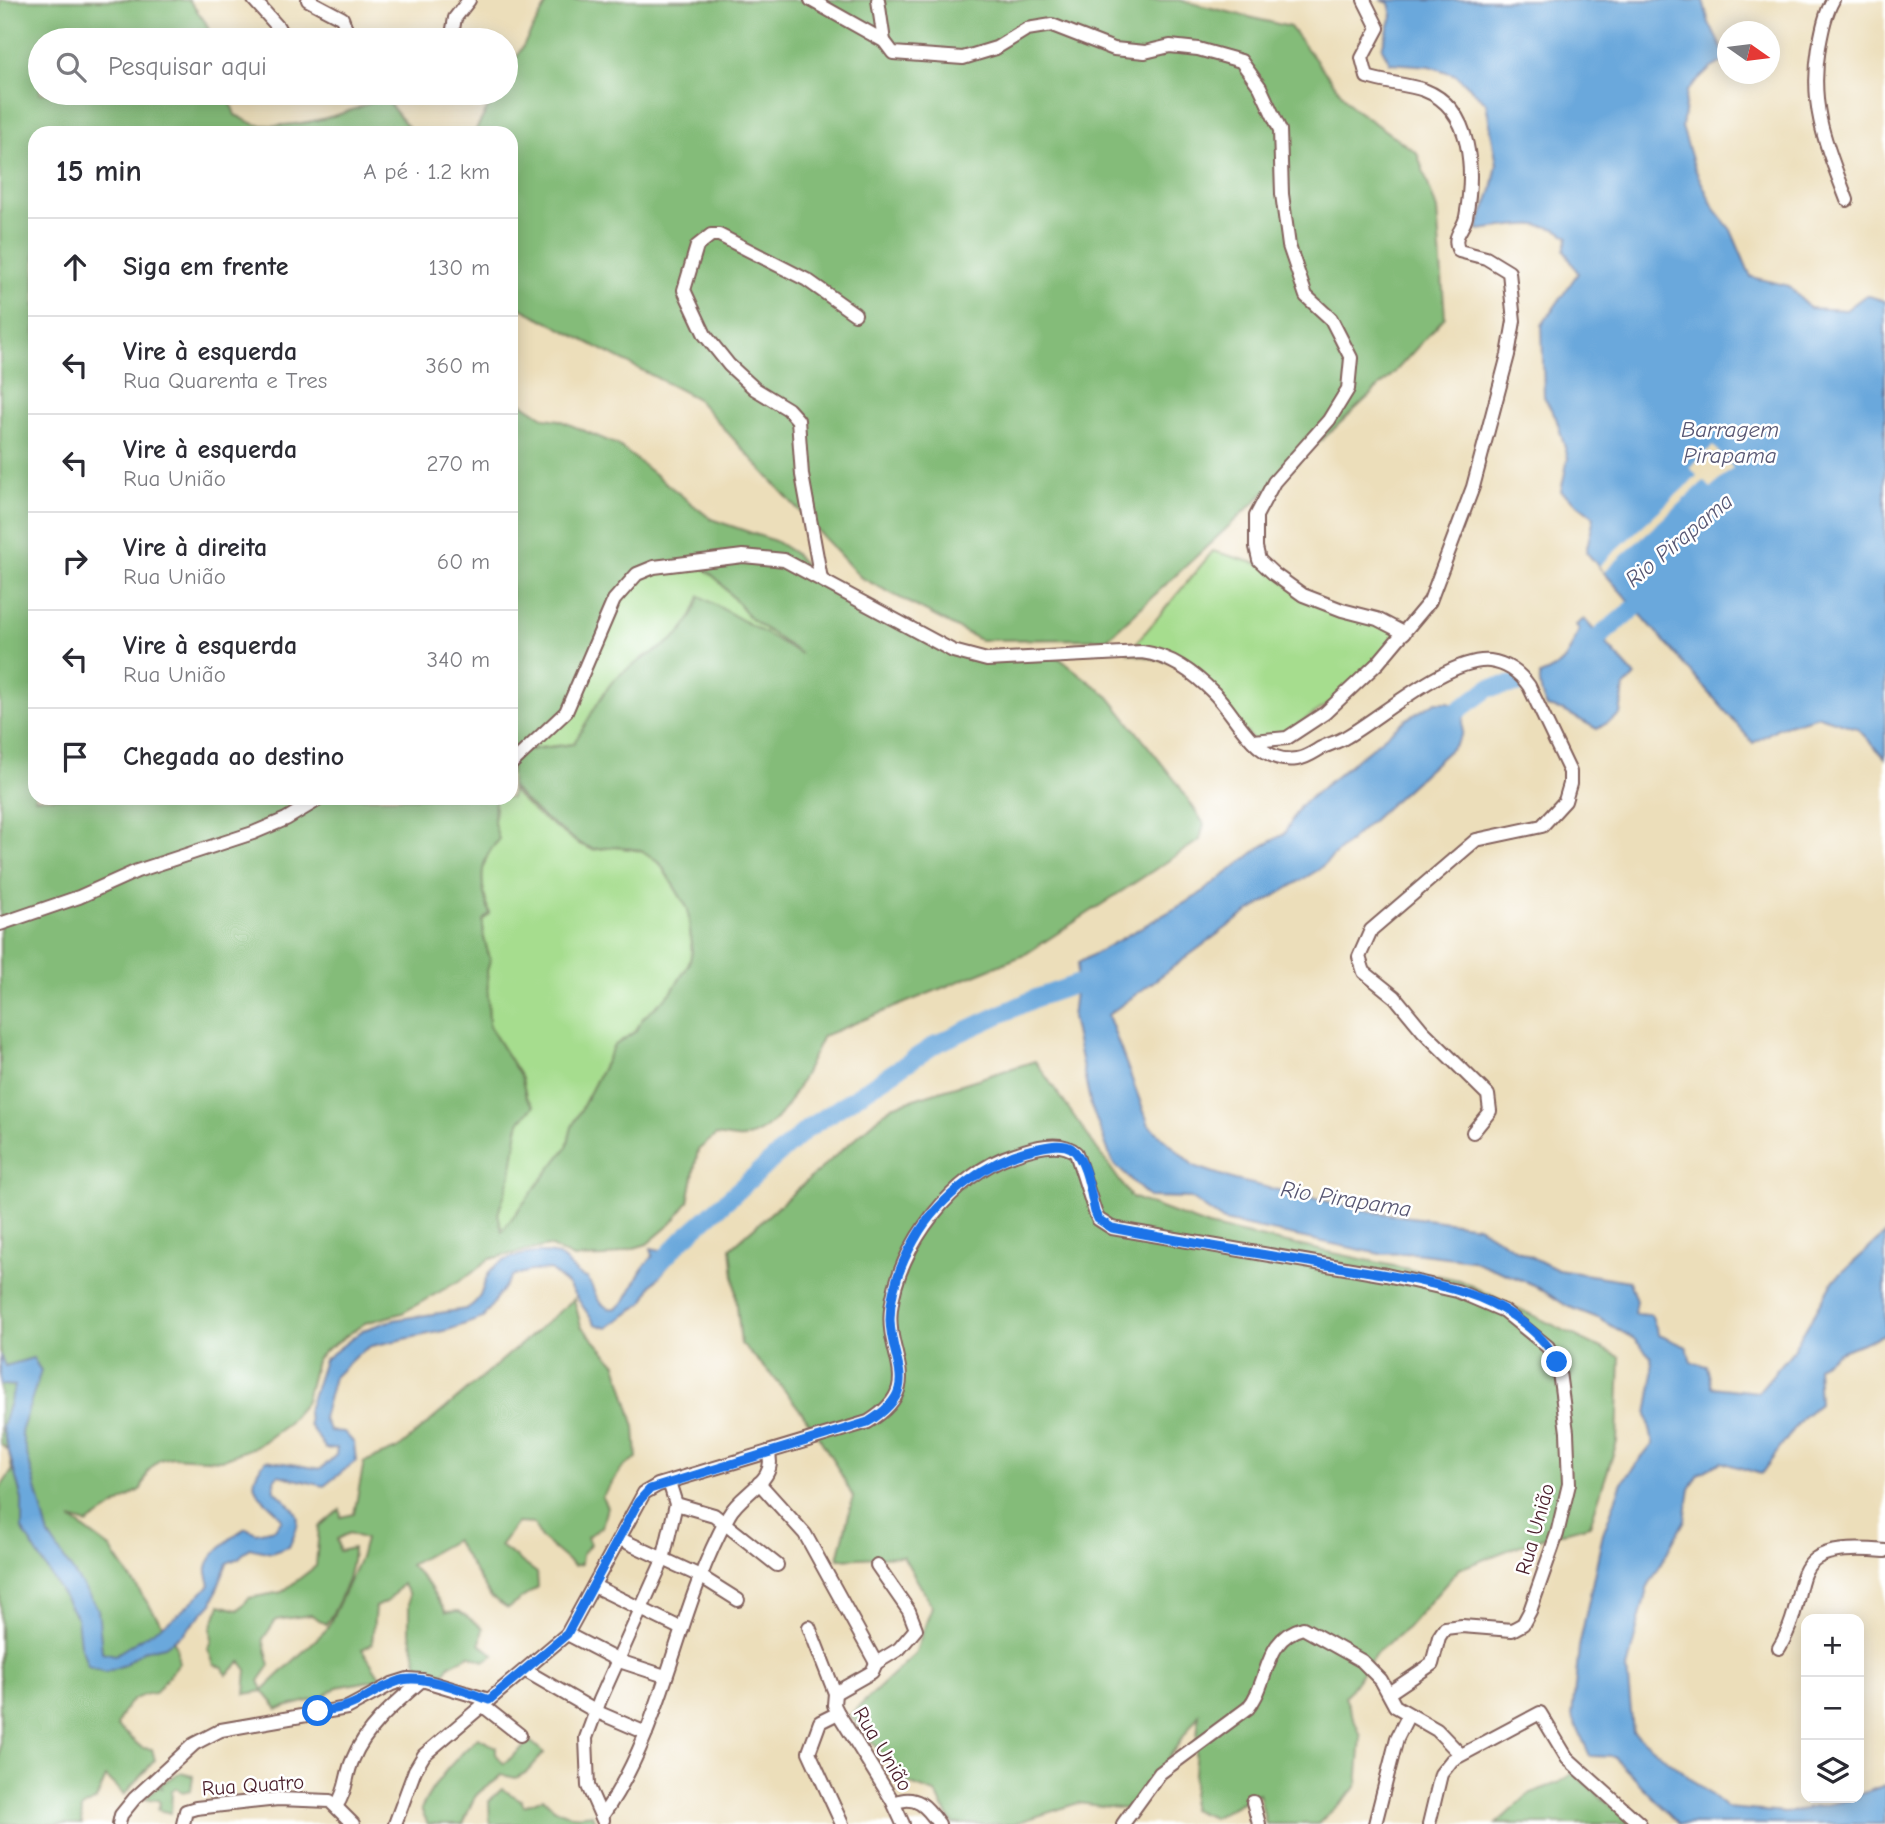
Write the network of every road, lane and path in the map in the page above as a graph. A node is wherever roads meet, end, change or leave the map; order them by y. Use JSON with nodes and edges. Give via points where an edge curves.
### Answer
{"nodes":[{"id":1,"x":254,"y":0,"type":"edge"},
{"id":2,"x":308,"y":0,"type":"edge"},
{"id":3,"x":469,"y":0,"type":"edge"},
{"id":4,"x":811,"y":0,"type":"edge"},
{"id":5,"x":878,"y":0,"type":"edge"},
{"id":6,"x":1364,"y":0,"type":"edge"},
{"id":7,"x":1833,"y":0,"type":"edge"},
{"id":8,"x":279,"y":28,"type":"edge"},
{"id":9,"x":343,"y":28,"type":"edge"},
{"id":10,"x":453,"y":28,"type":"edge"},
{"id":11,"x":884,"y":41,"type":"junction"},
{"id":12,"x":1847,"y":200,"type":"dead end"},
{"id":13,"x":855,"y":314,"type":"dead end"},
{"id":14,"x":821,"y":579,"type":"junction"},
{"id":15,"x":1404,"y":633,"type":"junction"},
{"id":16,"x":1253,"y":740,"type":"junction"},
{"id":17,"x":518,"y":757,"type":"edge"},
{"id":18,"x":307,"y":805,"type":"edge"},
{"id":19,"x":0,"y":924,"type":"edge"},
{"id":20,"x":1474,"y":1132,"type":"dead end"},
{"id":21,"x":768,"y":1452,"type":"junction"},
{"id":22,"x":669,"y":1482,"type":"junction"},
{"id":23,"x":759,"y":1483,"type":"junction"},
{"id":24,"x":676,"y":1504,"type":"junction"},
{"id":25,"x":725,"y":1523,"type":"junction"},
{"id":26,"x":620,"y":1539,"type":"junction"},
{"id":27,"x":1885,"y":1551,"type":"edge"},
{"id":28,"x":663,"y":1560,"type":"junction"},
{"id":29,"x":777,"y":1565,"type":"dead end"},
{"id":30,"x":877,"y":1565,"type":"dead end"},
{"id":31,"x":700,"y":1576,"type":"junction"},
{"id":32,"x":594,"y":1586,"type":"junction"},
{"id":33,"x":738,"y":1600,"type":"dead end"},
{"id":34,"x":641,"y":1609,"type":"junction"},
{"id":35,"x":809,"y":1627,"type":"dead end"},
{"id":36,"x":682,"y":1629,"type":"junction"},
{"id":37,"x":567,"y":1634,"type":"junction"},
{"id":38,"x":1779,"y":1648,"type":"dead end"},
{"id":39,"x":619,"y":1661,"type":"junction"},
{"id":40,"x":876,"y":1662,"type":"junction"},
{"id":41,"x":526,"y":1671,"type":"junction"},
{"id":42,"x":665,"y":1676,"type":"junction"},
{"id":43,"x":422,"y":1680,"type":"junction"},
{"id":44,"x":835,"y":1693,"type":"junction"},
{"id":45,"x":1390,"y":1693,"type":"junction"},
{"id":46,"x":485,"y":1703,"type":"junction"},
{"id":47,"x":595,"y":1712,"type":"junction"},
{"id":48,"x":838,"y":1713,"type":"junction"},
{"id":49,"x":1408,"y":1716,"type":"junction"},
{"id":50,"x":646,"y":1733,"type":"junction"},
{"id":51,"x":520,"y":1735,"type":"dead end"},
{"id":52,"x":1460,"y":1754,"type":"junction"},
{"id":53,"x":1253,"y":1802,"type":"dead end"},
{"id":54,"x":894,"y":1803,"type":"junction"},
{"id":55,"x":337,"y":1805,"type":"junction"},
{"id":56,"x":602,"y":1820,"type":"edge"},
{"id":57,"x":119,"y":1824,"type":"edge"},
{"id":58,"x":183,"y":1824,"type":"edge"},
{"id":59,"x":352,"y":1824,"type":"edge"},
{"id":60,"x":395,"y":1824,"type":"edge"},
{"id":61,"x":842,"y":1824,"type":"edge"},
{"id":62,"x":903,"y":1824,"type":"edge"},
{"id":63,"x":939,"y":1824,"type":"edge"},
{"id":64,"x":1123,"y":1824,"type":"edge"},
{"id":65,"x":1259,"y":1824,"type":"edge"},
{"id":66,"x":1375,"y":1824,"type":"edge"},
{"id":67,"x":1429,"y":1824,"type":"edge"},
{"id":68,"x":1640,"y":1824,"type":"edge"}],
"edges":[{"from":1,"to":8,"type":"street"},
{"from":2,"to":9,"type":"street","via":[[342,18]]},
{"from":3,"to":10,"type":"street"},
{"from":4,"to":11,"type":"street"},
{"from":5,"to":11,"type":"street"},
{"from":6,"to":15,"type":"street","via":[[1378,28],[1362,58],[1367,77],[1425,91],[1449,109],[1467,139],[1469,167],[1466,216],[1457,248],[1496,262],[1509,272],[1513,296],[1508,355],[1473,487],[1430,601]]},
{"from":7,"to":12,"type":"street","via":[[1822,33],[1814,96],[1816,115]]},
{"from":11,"to":15,"type":"street","via":[[893,53],[963,58],[996,48],[1027,29],[1052,25],[1114,49],[1198,48],[1241,61],[1280,130],[1289,246],[1306,296],[1331,318],[1351,358],[1348,389],[1329,420],[1274,481],[1256,516],[1259,559],[1303,595],[1377,619]]},
{"from":13,"to":14,"type":"street","via":[[807,280],[719,234],[711,234],[697,246],[685,281],[684,290],[705,335],[721,355],[755,389],[798,419],[802,475]]},
{"from":14,"to":16,"type":"street","via":[[968,657],[1022,660],[1142,652],[1167,658],[1215,694]]},
{"from":14,"to":17,"type":"street","via":[[784,560],[754,557],[654,567],[637,574],[614,600],[566,712]]},
{"from":15,"to":16,"type":"street","via":[[1325,713],[1287,737]]},
{"from":16,"to":20,"type":"street","via":[[1266,753],[1284,758],[1310,755],[1345,738],[1433,680],[1481,662],[1506,666],[1529,687],[1570,772],[1565,801],[1542,826],[1476,840],[1371,930],[1360,950],[1359,966],[1364,972],[1395,997],[1488,1095],[1490,1111]]},
{"from":18,"to":19,"type":"street","via":[[253,833],[137,870],[79,897]]},
{"from":21,"to":22,"type":"street"},
{"from":21,"to":23,"type":"street","via":[[771,1467]]},
{"from":21,"to":45,"type":"street","name":"Rua União","via":[[880,1415],[900,1385],[891,1309],[916,1236],[967,1183],[992,1164],[1025,1150],[1061,1146],[1073,1150],[1098,1219],[1112,1228],[1393,1276],[1491,1303],[1541,1340],[1557,1362],[1570,1462],[1565,1506],[1523,1624],[1512,1630],[1445,1628],[1432,1664]]},
{"from":22,"to":24,"type":"street"},
{"from":22,"to":26,"type":"street","via":[[644,1493]]},
{"from":23,"to":25,"type":"street","via":[[739,1501]]},
{"from":23,"to":40,"type":"street","via":[[804,1534]]},
{"from":24,"to":25,"type":"street","via":[[701,1509]]},
{"from":24,"to":28,"type":"street"},
{"from":25,"to":29,"type":"street"},
{"from":25,"to":31,"type":"street"},
{"from":26,"to":28,"type":"street"},
{"from":26,"to":32,"type":"street"},
{"from":27,"to":38,"type":"street","via":[[1840,1551],[1810,1563],[1800,1579],[1787,1634]]},
{"from":28,"to":31,"type":"street"},
{"from":28,"to":34,"type":"street"},
{"from":30,"to":40,"type":"street","via":[[916,1629],[899,1649]]},
{"from":31,"to":33,"type":"street"},
{"from":31,"to":36,"type":"street"},
{"from":32,"to":34,"type":"street"},
{"from":32,"to":37,"type":"street"},
{"from":34,"to":36,"type":"street"},
{"from":34,"to":39,"type":"street"},
{"from":35,"to":44,"type":"street","name":"Rua União"},
{"from":36,"to":42,"type":"street"},
{"from":37,"to":39,"type":"street"},
{"from":37,"to":41,"type":"street"},
{"from":39,"to":42,"type":"street"},
{"from":39,"to":47,"type":"street"},
{"from":40,"to":44,"type":"street","via":[[872,1672]]},
{"from":41,"to":46,"type":"street"},
{"from":41,"to":47,"type":"street"},
{"from":42,"to":50,"type":"street"},
{"from":43,"to":46,"type":"street"},
{"from":43,"to":55,"type":"street","via":[[358,1748],[347,1789]]},
{"from":43,"to":57,"type":"street","via":[[401,1680],[347,1708],[211,1733],[134,1799]]},
{"from":44,"to":48,"type":"street","name":"Rua União"},
{"from":45,"to":49,"type":"street","via":[[1395,1706]]},
{"from":45,"to":64,"type":"street","via":[[1362,1661],[1308,1629],[1296,1629],[1276,1645],[1248,1709],[1160,1773]]},
{"from":46,"to":51,"type":"street"},
{"from":46,"to":60,"type":"street","via":[[420,1761]]},
{"from":47,"to":50,"type":"street"},
{"from":47,"to":56,"type":"street","via":[[586,1738],[585,1761],[588,1786]]},
{"from":48,"to":54,"type":"street","name":"Rua União"},
{"from":48,"to":61,"type":"street","via":[[820,1722],[809,1752]]},
{"from":49,"to":52,"type":"street","via":[[1437,1730]]},
{"from":49,"to":66,"type":"street","via":[[1397,1738]]},
{"from":50,"to":56,"type":"street"},
{"from":52,"to":67,"type":"street","via":[[1441,1774]]},
{"from":52,"to":68,"type":"street","via":[[1540,1713],[1567,1758]]},
{"from":53,"to":65,"type":"street"},
{"from":54,"to":62,"type":"street","name":"Rua União"},
{"from":54,"to":63,"type":"street","via":[[918,1801]]},
{"from":55,"to":58,"type":"street","name":"Rua Quatro","via":[[323,1799],[278,1798],[209,1805],[186,1811]]},
{"from":55,"to":59,"type":"street"}]}
